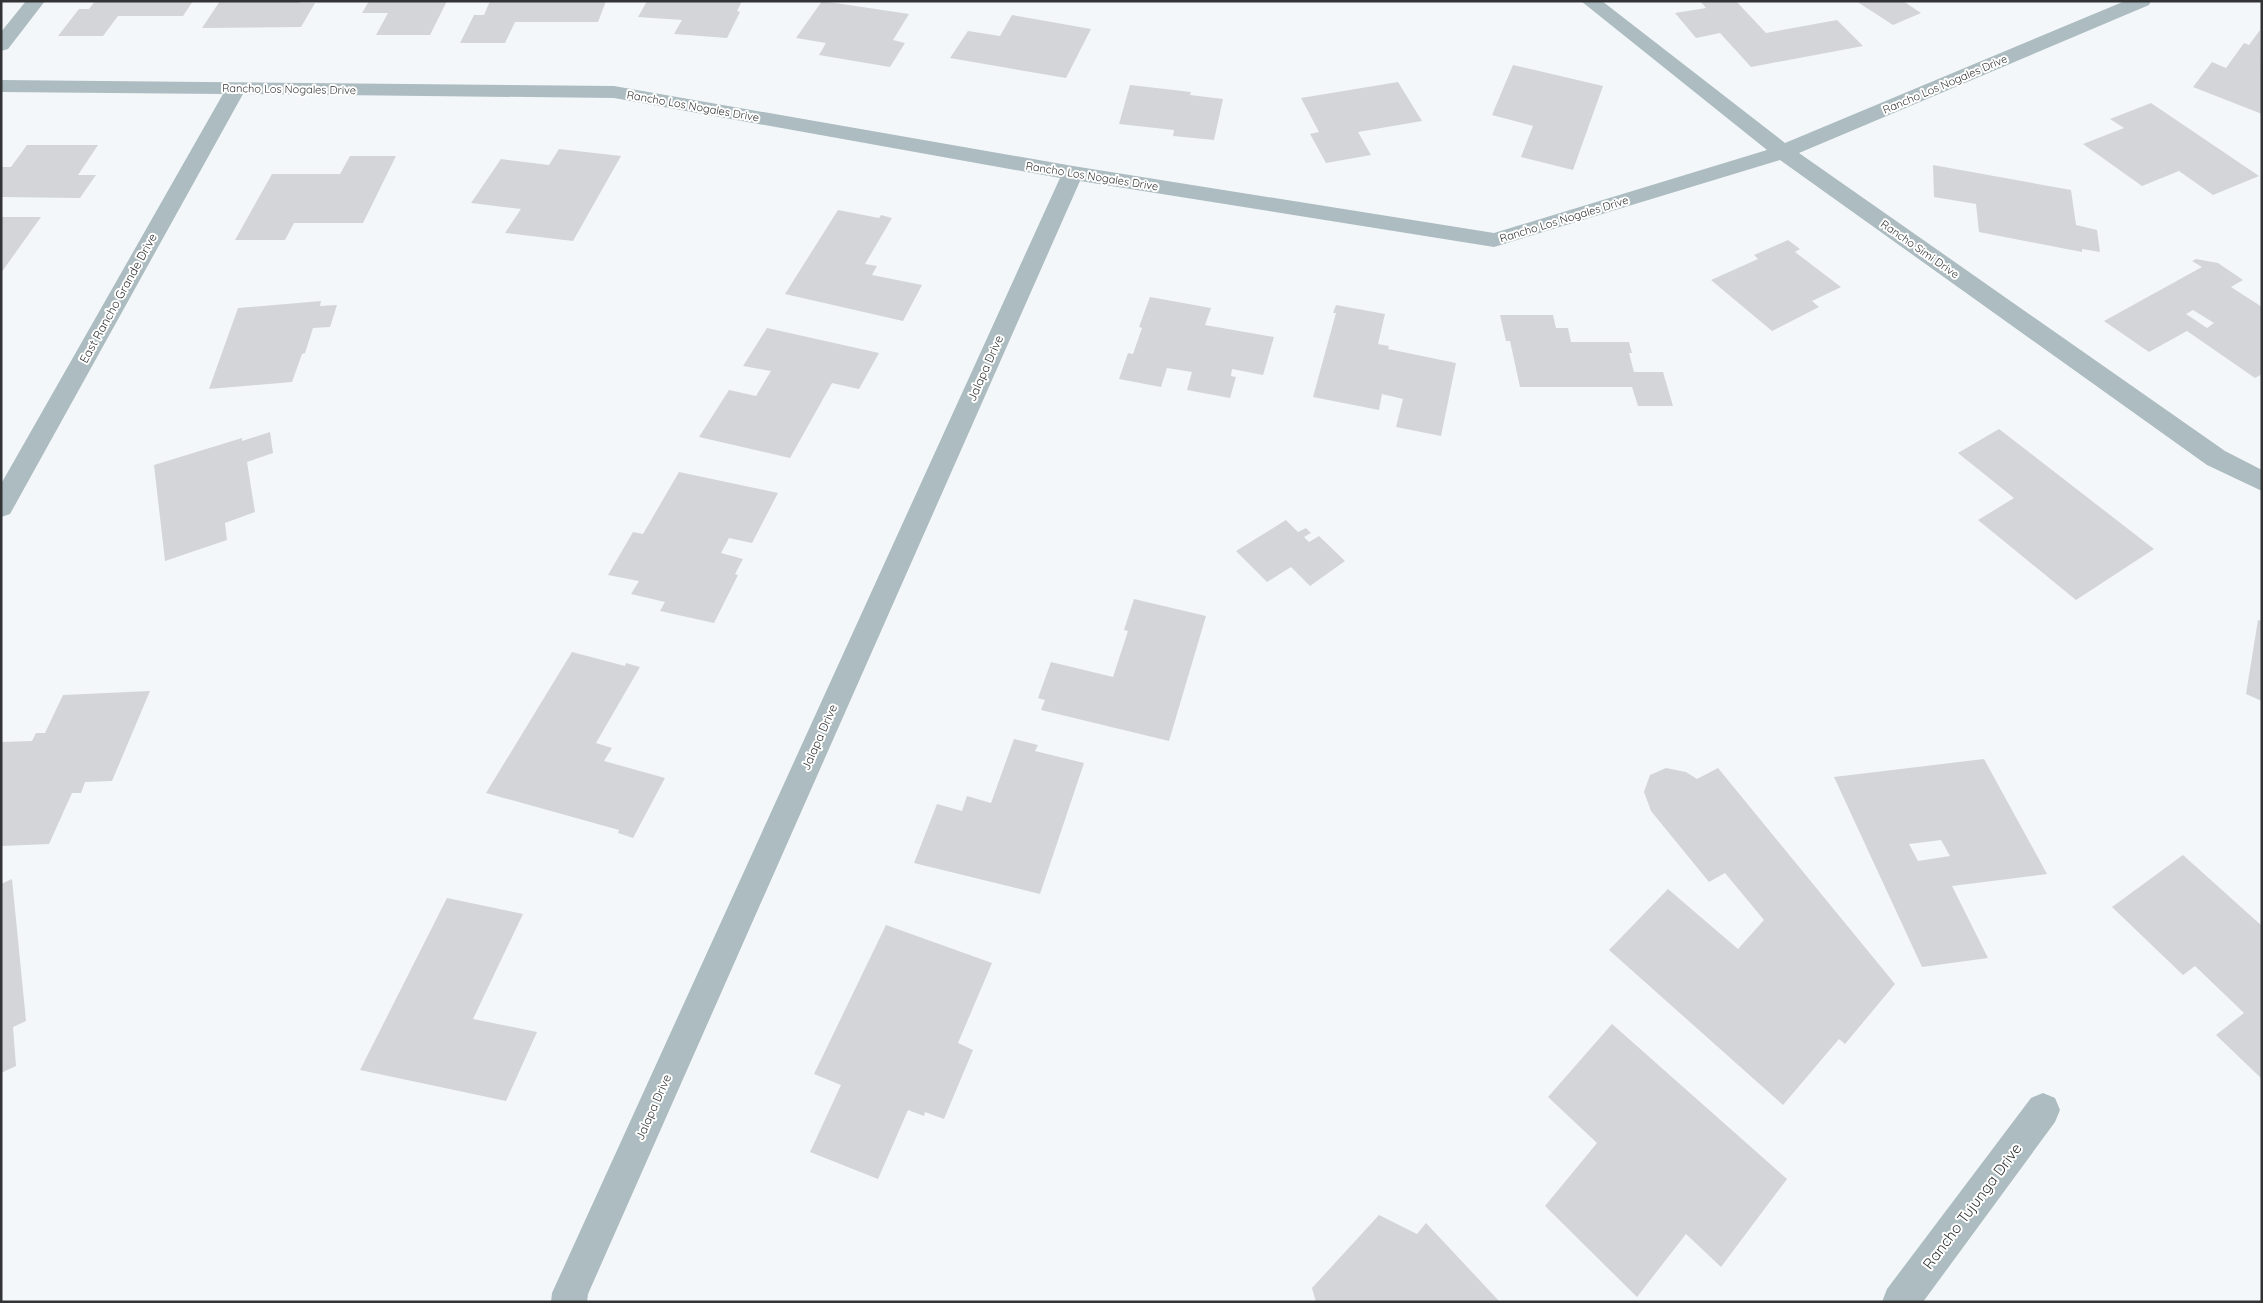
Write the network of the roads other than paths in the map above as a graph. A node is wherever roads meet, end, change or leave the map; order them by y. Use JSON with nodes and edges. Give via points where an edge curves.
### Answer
{"nodes":[{"id":1,"x":36,"y":1,"type":"edge"},
{"id":2,"x":1590,"y":1,"type":"edge"},
{"id":3,"x":2142,"y":1,"type":"edge"},
{"id":4,"x":1,"y":45,"type":"edge"},
{"id":5,"x":1,"y":86,"type":"edge"},
{"id":6,"x":236,"y":89,"type":"junction"},
{"id":7,"x":1783,"y":152,"type":"junction"},
{"id":8,"x":1073,"y":173,"type":"junction"},
{"id":9,"x":2262,"y":481,"type":"edge"},
{"id":10,"x":1,"y":507,"type":"edge"},
{"id":11,"x":2043,"y":1110,"type":"dead end"},
{"id":12,"x":569,"y":1302,"type":"edge"},
{"id":13,"x":1900,"y":1302,"type":"edge"}],
"edges":[{"from":1,"to":4,"type":"street"},
{"from":2,"to":7,"type":"street","name":"Rancho Simi Drive"},
{"from":3,"to":7,"type":"street","name":"Rancho Los Nogales Drive"},
{"from":5,"to":6,"type":"street","name":"Rancho Los Nogales Drive"},
{"from":6,"to":8,"type":"street","name":"Rancho Los Nogales Drive","via":[[614,92]]},
{"from":6,"to":10,"type":"street","name":"East Rancho Grande Drive"},
{"from":7,"to":8,"type":"street","name":"Rancho Los Nogales Drive","via":[[1494,240]]},
{"from":7,"to":9,"type":"street","name":"Rancho Simi Drive","via":[[2216,458]]},
{"from":8,"to":12,"type":"street","name":"Jalapa Drive","via":[[570,1293]]},
{"from":11,"to":13,"type":"street","name":"Rancho Tujunga Drive"}]}
